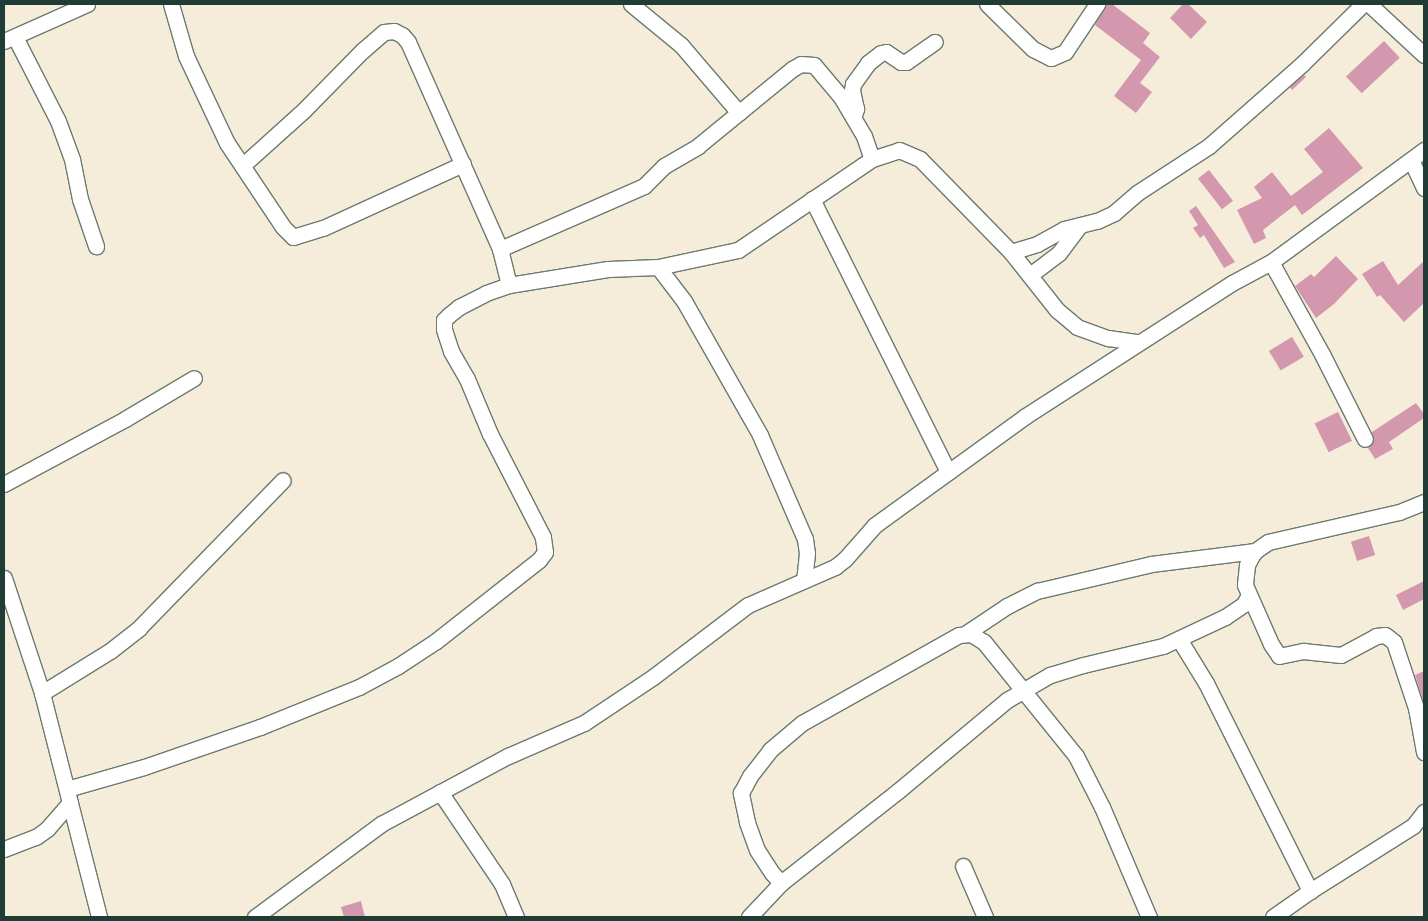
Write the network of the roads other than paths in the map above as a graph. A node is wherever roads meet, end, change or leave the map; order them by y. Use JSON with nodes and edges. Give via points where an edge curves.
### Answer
{"nodes":[{"id":1,"x":87,"y":4,"type":"edge"},
{"id":2,"x":171,"y":4,"type":"edge"},
{"id":3,"x":631,"y":4,"type":"edge"},
{"id":4,"x":987,"y":4,"type":"edge"},
{"id":5,"x":1098,"y":4,"type":"edge"},
{"id":6,"x":1371,"y":5,"type":"edge"},
{"id":7,"x":9,"y":39,"type":"edge"},
{"id":8,"x":935,"y":42,"type":"dead end"},
{"id":9,"x":1424,"y":55,"type":"edge"},
{"id":10,"x":739,"y":114,"type":"junction"},
{"id":11,"x":853,"y":117,"type":"junction"},
{"id":12,"x":1424,"y":150,"type":"edge"},
{"id":13,"x":872,"y":159,"type":"junction"},
{"id":14,"x":1411,"y":160,"type":"junction"},
{"id":15,"x":463,"y":164,"type":"junction"},
{"id":16,"x":243,"y":165,"type":"junction"},
{"id":17,"x":1424,"y":188,"type":"edge"},
{"id":18,"x":812,"y":199,"type":"junction"},
{"id":19,"x":1079,"y":226,"type":"junction"},
{"id":20,"x":96,"y":246,"type":"dead end"},
{"id":21,"x":500,"y":249,"type":"junction"},
{"id":22,"x":1011,"y":252,"type":"junction"},
{"id":23,"x":1271,"y":262,"type":"junction"},
{"id":24,"x":658,"y":267,"type":"junction"},
{"id":25,"x":1030,"y":275,"type":"junction"},
{"id":26,"x":509,"y":284,"type":"junction"},
{"id":27,"x":1138,"y":342,"type":"junction"},
{"id":28,"x":194,"y":378,"type":"dead end"},
{"id":29,"x":1365,"y":439,"type":"dead end"},
{"id":30,"x":948,"y":472,"type":"junction"},
{"id":31,"x":283,"y":480,"type":"dead end"},
{"id":32,"x":4,"y":484,"type":"edge"},
{"id":33,"x":1424,"y":502,"type":"edge"},
{"id":34,"x":1255,"y":551,"type":"junction"},
{"id":35,"x":4,"y":578,"type":"edge"},
{"id":36,"x":804,"y":580,"type":"junction"},
{"id":37,"x":1249,"y":596,"type":"junction"},
{"id":38,"x":9,"y":612,"type":"edge"},
{"id":39,"x":965,"y":634,"type":"junction"},
{"id":40,"x":1179,"y":639,"type":"junction"},
{"id":41,"x":1023,"y":691,"type":"junction"},
{"id":42,"x":42,"y":693,"type":"junction"},
{"id":43,"x":1424,"y":752,"type":"edge"},
{"id":44,"x":440,"y":792,"type":"junction"},
{"id":45,"x":69,"y":796,"type":"junction"},
{"id":46,"x":1424,"y":812,"type":"edge"},
{"id":47,"x":4,"y":849,"type":"edge"},
{"id":48,"x":963,"y":866,"type":"dead end"},
{"id":49,"x":781,"y":883,"type":"junction"},
{"id":50,"x":1310,"y":891,"type":"junction"},
{"id":51,"x":99,"y":917,"type":"edge"},
{"id":52,"x":255,"y":917,"type":"edge"},
{"id":53,"x":516,"y":917,"type":"edge"},
{"id":54,"x":749,"y":917,"type":"edge"},
{"id":55,"x":985,"y":917,"type":"edge"},
{"id":56,"x":1149,"y":917,"type":"edge"},
{"id":57,"x":1272,"y":917,"type":"edge"}],
"edges":[{"from":1,"to":7,"type":"street"},
{"from":2,"to":16,"type":"street","via":[[186,56],[227,143]]},
{"from":3,"to":10,"type":"street","via":[[680,45]]},
{"from":4,"to":5,"type":"street","via":[[1033,49],[1051,58],[1065,52]]},
{"from":6,"to":9,"type":"street"},
{"from":6,"to":19,"type":"street","via":[[1209,146],[1137,193],[1114,213]]},
{"from":7,"to":20,"type":"street","via":[[58,121]]},
{"from":8,"to":11,"type":"street","via":[[906,62],[881,52],[868,63],[853,84],[856,109]]},
{"from":10,"to":11,"type":"street","via":[[792,69],[807,63],[822,73]]},
{"from":10,"to":21,"type":"street","via":[[698,146],[664,166],[644,186]]},
{"from":11,"to":13,"type":"street"},
{"from":12,"to":14,"type":"street"},
{"from":13,"to":18,"type":"street"},
{"from":13,"to":22,"type":"street","via":[[899,150],[920,159]]},
{"from":14,"to":17,"type":"street"},
{"from":14,"to":23,"type":"street"},
{"from":15,"to":16,"type":"street","via":[[322,228],[293,237],[282,227]]},
{"from":15,"to":16,"type":"street","via":[[408,42],[394,31],[384,32],[362,51]]},
{"from":15,"to":21,"type":"street"},
{"from":18,"to":24,"type":"street","via":[[738,250]]},
{"from":18,"to":30,"type":"street"},
{"from":19,"to":22,"type":"street","via":[[1064,228],[1037,244]]},
{"from":19,"to":25,"type":"street","via":[[1059,252]]},
{"from":21,"to":26,"type":"street"},
{"from":22,"to":25,"type":"street"},
{"from":23,"to":27,"type":"street"},
{"from":23,"to":29,"type":"street"},
{"from":24,"to":26,"type":"street","via":[[608,269]]},
{"from":24,"to":36,"type":"street","via":[[684,301],[760,435],[805,540]]},
{"from":25,"to":27,"type":"street","via":[[1057,310],[1077,327],[1108,338]]},
{"from":26,"to":45,"type":"street","via":[[458,307],[444,320],[444,329],[451,352],[467,379],[490,434],[543,536],[545,552],[539,560],[436,641],[359,687],[260,727]]},
{"from":27,"to":30,"type":"street"},
{"from":28,"to":32,"type":"street"},
{"from":30,"to":36,"type":"street","via":[[875,525],[840,563]]},
{"from":31,"to":42,"type":"street","via":[[139,628],[110,651]]},
{"from":33,"to":34,"type":"street","via":[[1399,512],[1268,542]]},
{"from":34,"to":37,"type":"street","via":[[1247,565]]},
{"from":34,"to":39,"type":"street","via":[[1151,564],[1037,591],[1006,606]]},
{"from":35,"to":38,"type":"street"},
{"from":36,"to":44,"type":"street","via":[[748,605],[653,677],[584,723],[508,756]]},
{"from":37,"to":40,"type":"street","via":[[1244,604],[1225,617]]},
{"from":37,"to":43,"type":"street","via":[[1279,656],[1303,651],[1341,655],[1384,635],[1394,642],[1416,708]]},
{"from":38,"to":42,"type":"street"},
{"from":39,"to":41,"type":"street","via":[[984,642]]},
{"from":39,"to":49,"type":"street","via":[[802,724],[770,750],[750,776],[742,794],[745,816],[757,850]]},
{"from":40,"to":41,"type":"street","via":[[1050,675]]},
{"from":40,"to":50,"type":"street","via":[[1206,683]]},
{"from":41,"to":49,"type":"street","via":[[982,720]]},
{"from":41,"to":56,"type":"street","via":[[1076,756],[1102,807]]},
{"from":42,"to":45,"type":"street"},
{"from":44,"to":52,"type":"street","via":[[381,824]]},
{"from":44,"to":53,"type":"street","via":[[502,884]]},
{"from":45,"to":47,"type":"street","via":[[48,829]]},
{"from":45,"to":51,"type":"street"},
{"from":46,"to":50,"type":"street","via":[[1412,826]]},
{"from":48,"to":55,"type":"street"},
{"from":49,"to":54,"type":"street"},
{"from":50,"to":57,"type":"street"}]}
